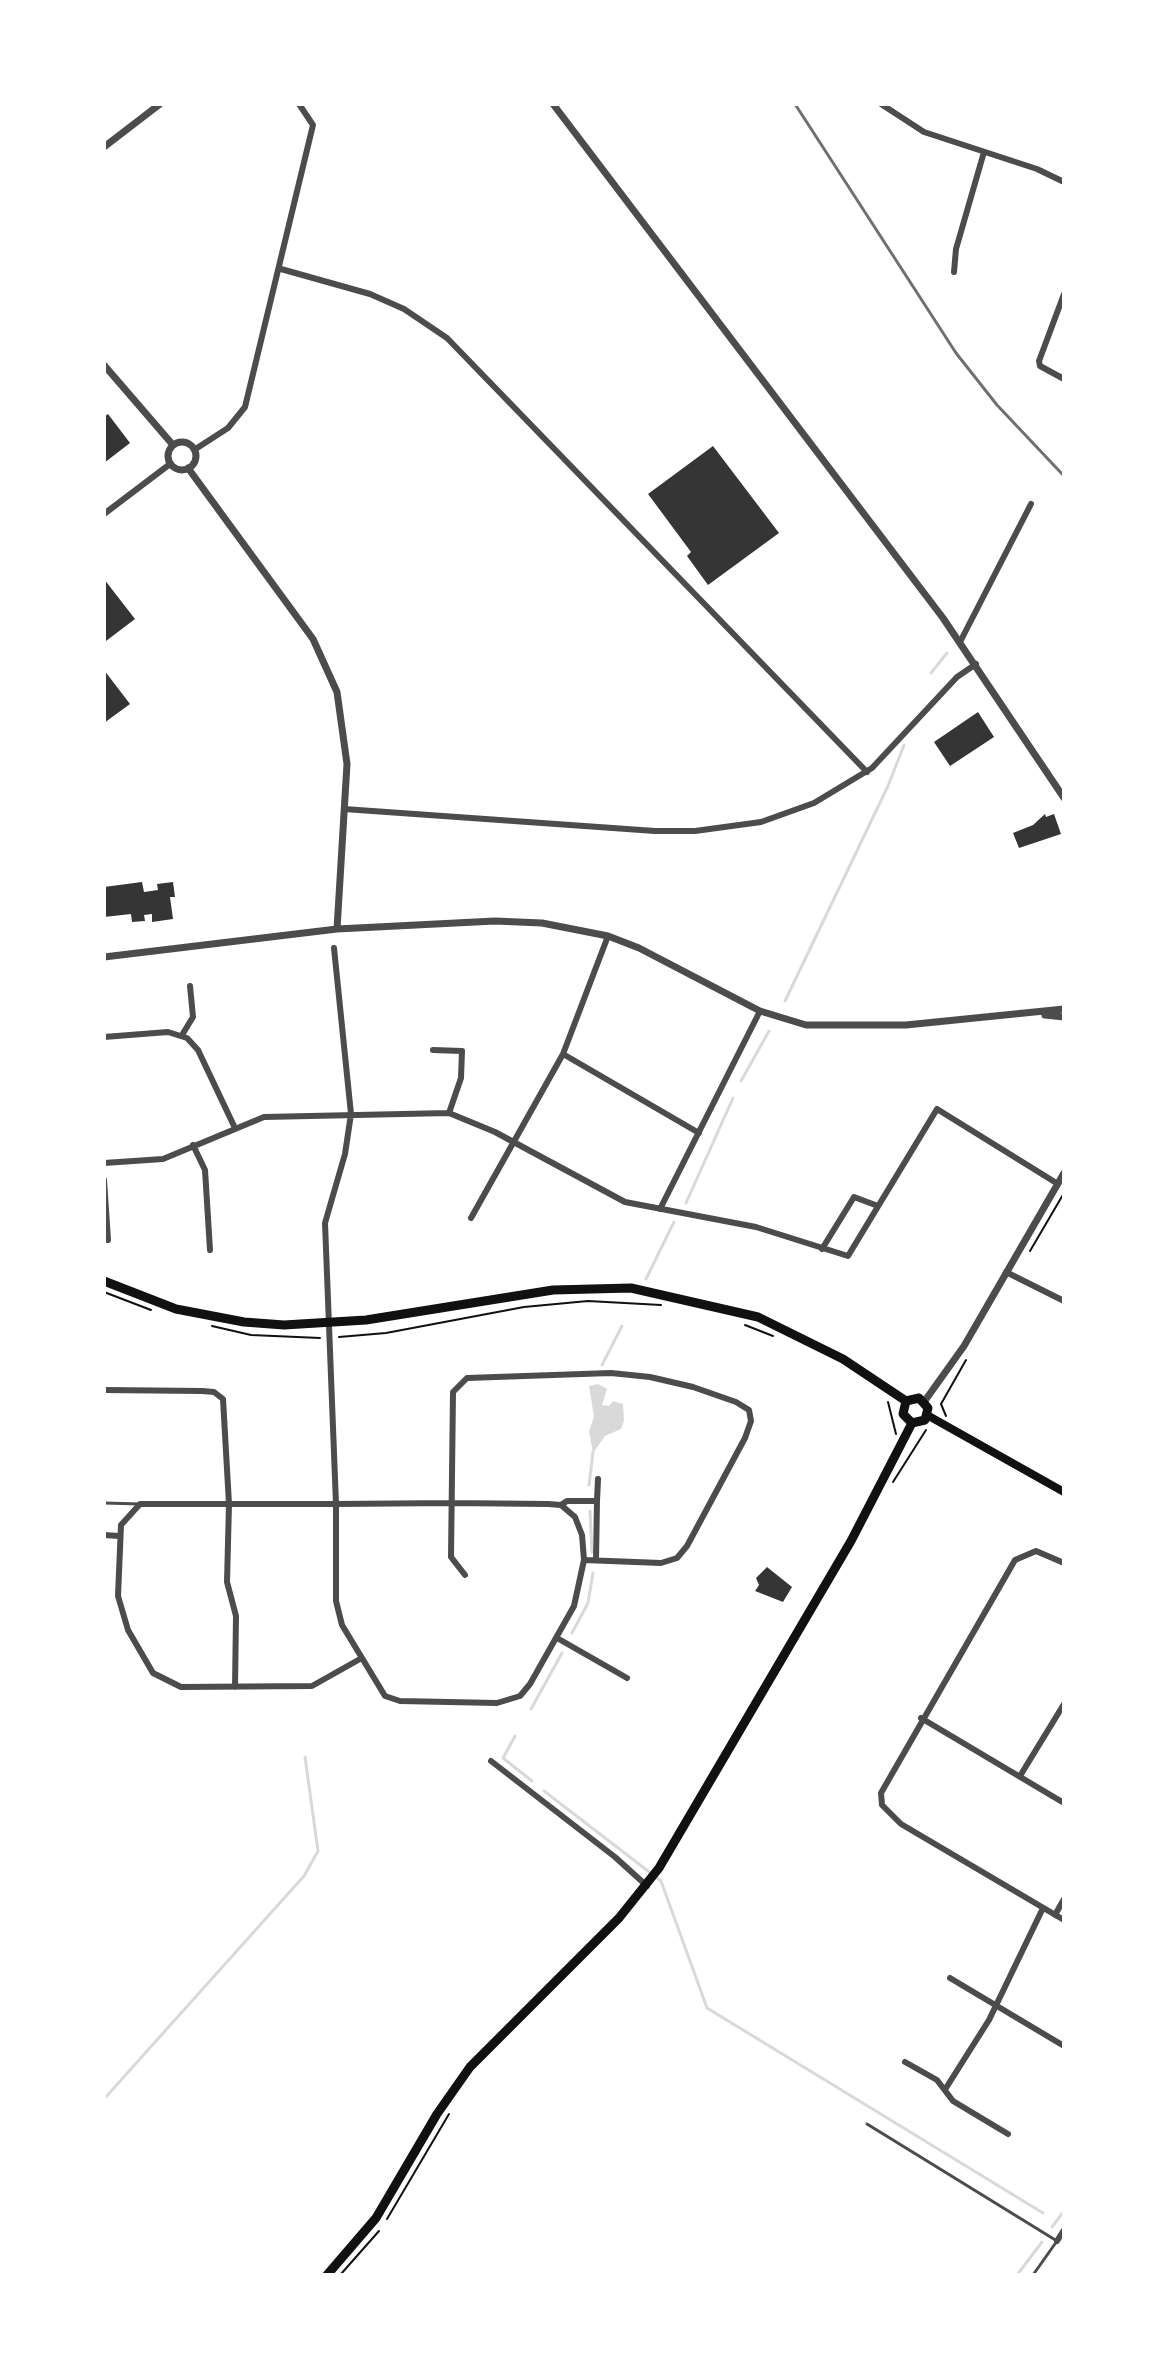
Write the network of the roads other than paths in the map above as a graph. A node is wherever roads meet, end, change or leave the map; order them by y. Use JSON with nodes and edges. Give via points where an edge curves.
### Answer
{"nodes":[{"id":1,"x":160,"y":104,"type":"edge"},
{"id":2,"x":299,"y":104,"type":"edge"},
{"id":3,"x":553,"y":104,"type":"edge"},
{"id":4,"x":881,"y":104,"type":"edge"},
{"id":5,"x":104,"y":147,"type":"edge"},
{"id":6,"x":984,"y":152,"type":"junction"},
{"id":7,"x":1064,"y":182,"type":"edge"},
{"id":8,"x":281,"y":269,"type":"junction"},
{"id":9,"x":954,"y":272,"type":"dead end"},
{"id":10,"x":1064,"y":294,"type":"edge"},
{"id":11,"x":104,"y":365,"type":"edge"},
{"id":12,"x":1064,"y":379,"type":"edge"},
{"id":13,"x":173,"y":445,"type":"junction"},
{"id":14,"x":194,"y":450,"type":"junction"},
{"id":15,"x":170,"y":464,"type":"junction"},
{"id":16,"x":188,"y":468,"type":"junction"},
{"id":17,"x":1031,"y":504,"type":"dead end"},
{"id":18,"x":104,"y":514,"type":"edge"},
{"id":19,"x":960,"y":642,"type":"junction"},
{"id":20,"x":976,"y":664,"type":"junction"},
{"id":21,"x":867,"y":772,"type":"junction"},
{"id":22,"x":1064,"y":798,"type":"edge"},
{"id":23,"x":344,"y":809,"type":"junction"},
{"id":24,"x":337,"y":929,"type":"junction"},
{"id":25,"x":608,"y":936,"type":"junction"},
{"id":26,"x":334,"y":948,"type":"dead end"},
{"id":27,"x":104,"y":957,"type":"edge"},
{"id":28,"x":190,"y":986,"type":"dead end"},
{"id":29,"x":1064,"y":1009,"type":"edge"},
{"id":30,"x":760,"y":1011,"type":"junction"},
{"id":31,"x":1031,"y":1014,"type":"junction"},
{"id":32,"x":1064,"y":1017,"type":"edge"},
{"id":33,"x":182,"y":1035,"type":"junction"},
{"id":34,"x":104,"y":1037,"type":"edge"},
{"id":35,"x":433,"y":1050,"type":"dead end"},
{"id":36,"x":563,"y":1054,"type":"junction"},
{"id":37,"x":449,"y":1113,"type":"junction"},
{"id":38,"x":351,"y":1114,"type":"junction"},
{"id":39,"x":234,"y":1126,"type":"junction"},
{"id":40,"x":699,"y":1133,"type":"junction"},
{"id":41,"x":513,"y":1142,"type":"junction"},
{"id":42,"x":193,"y":1145,"type":"junction"},
{"id":43,"x":104,"y":1163,"type":"edge"},
{"id":44,"x":1064,"y":1173,"type":"edge"},
{"id":45,"x":104,"y":1180,"type":"edge"},
{"id":46,"x":1058,"y":1184,"type":"junction"},
{"id":47,"x":878,"y":1206,"type":"junction"},
{"id":48,"x":660,"y":1209,"type":"junction"},
{"id":49,"x":471,"y":1218,"type":"dead end"},
{"id":50,"x":108,"y":1240,"type":"dead end"},
{"id":51,"x":822,"y":1249,"type":"junction"},
{"id":52,"x":210,"y":1250,"type":"dead end"},
{"id":53,"x":1006,"y":1272,"type":"junction"},
{"id":54,"x":104,"y":1281,"type":"edge"},
{"id":55,"x":1064,"y":1301,"type":"edge"},
{"id":56,"x":326,"y":1325,"type":"junction"},
{"id":57,"x":104,"y":1390,"type":"edge"},
{"id":58,"x":906,"y":1401,"type":"junction"},
{"id":59,"x":924,"y":1402,"type":"junction"},
{"id":60,"x":927,"y":1415,"type":"junction"},
{"id":61,"x":912,"y":1423,"type":"junction"},
{"id":62,"x":598,"y":1479,"type":"dead end"},
{"id":63,"x":1064,"y":1492,"type":"edge"},
{"id":64,"x":597,"y":1501,"type":"junction"},
{"id":65,"x":104,"y":1503,"type":"edge"},
{"id":66,"x":452,"y":1503,"type":"junction"},
{"id":67,"x":140,"y":1504,"type":"junction"},
{"id":68,"x":229,"y":1504,"type":"junction"},
{"id":69,"x":336,"y":1504,"type":"junction"},
{"id":70,"x":561,"y":1505,"type":"junction"},
{"id":71,"x":104,"y":1535,"type":"edge"},
{"id":72,"x":119,"y":1536,"type":"junction"},
{"id":73,"x":584,"y":1560,"type":"junction"},
{"id":74,"x":596,"y":1560,"type":"junction"},
{"id":75,"x":1064,"y":1563,"type":"edge"},
{"id":76,"x":465,"y":1575,"type":"dead end"},
{"id":77,"x":557,"y":1638,"type":"junction"},
{"id":78,"x":360,"y":1659,"type":"junction"},
{"id":79,"x":627,"y":1678,"type":"dead end"},
{"id":80,"x":235,"y":1687,"type":"junction"},
{"id":81,"x":1064,"y":1704,"type":"edge"},
{"id":82,"x":921,"y":1718,"type":"junction"},
{"id":83,"x":491,"y":1761,"type":"dead end"},
{"id":84,"x":1020,"y":1776,"type":"junction"},
{"id":85,"x":1064,"y":1803,"type":"edge"},
{"id":86,"x":645,"y":1888,"type":"junction"},
{"id":87,"x":1064,"y":1899,"type":"edge"},
{"id":88,"x":1043,"y":1908,"type":"junction"},
{"id":89,"x":1055,"y":1915,"type":"junction"},
{"id":90,"x":1064,"y":1920,"type":"edge"},
{"id":91,"x":950,"y":1978,"type":"dead end"},
{"id":92,"x":994,"y":2005,"type":"junction"},
{"id":93,"x":1064,"y":2046,"type":"edge"},
{"id":94,"x":905,"y":2062,"type":"dead end"},
{"id":95,"x":946,"y":2088,"type":"junction"},
{"id":96,"x":867,"y":2124,"type":"dead end"},
{"id":97,"x":1008,"y":2134,"type":"dead end"},
{"id":98,"x":1064,"y":2230,"type":"edge"},
{"id":99,"x":1060,"y":2239,"type":"edge"},
{"id":100,"x":327,"y":2275,"type":"edge"},
{"id":101,"x":1033,"y":2275,"type":"edge"}],
"edges":[{"from":1,"to":5,"type":"street"},
{"from":2,"to":8,"type":"street","via":[[313,125]]},
{"from":3,"to":19,"type":"street"},
{"from":4,"to":6,"type":"street","via":[[924,132]]},
{"from":6,"to":7,"type":"street"},
{"from":6,"to":9,"type":"street"},
{"from":8,"to":14,"type":"street","via":[[245,407],[228,428]]},
{"from":8,"to":21,"type":"street","via":[[370,294],[447,338]]},
{"from":10,"to":12,"type":"street","via":[[1039,361]]},
{"from":11,"to":13,"type":"street"},
{"from":13,"to":14,"type":"street","via":[[185,442]]},
{"from":13,"to":15,"type":"street"},
{"from":14,"to":16,"type":"street"},
{"from":15,"to":16,"type":"street"},
{"from":15,"to":18,"type":"street"},
{"from":16,"to":23,"type":"street","via":[[293,609],[328,666],[343,723]]},
{"from":17,"to":19,"type":"street"},
{"from":19,"to":20,"type":"street"},
{"from":20,"to":21,"type":"street","via":[[957,677]]},
{"from":20,"to":22,"type":"street"},
{"from":21,"to":23,"type":"street","via":[[780,816],[695,831]]},
{"from":23,"to":24,"type":"street"},
{"from":24,"to":25,"type":"street","via":[[495,921],[579,928]]},
{"from":24,"to":27,"type":"street"},
{"from":25,"to":30,"type":"street"},
{"from":25,"to":36,"type":"street"},
{"from":26,"to":38,"type":"street"},
{"from":28,"to":33,"type":"street","via":[[193,1017]]},
{"from":29,"to":31,"type":"street"},
{"from":30,"to":31,"type":"street","via":[[827,1027]]},
{"from":30,"to":40,"type":"street"},
{"from":31,"to":32,"type":"street"},
{"from":33,"to":34,"type":"street"},
{"from":33,"to":39,"type":"street","via":[[198,1050]]},
{"from":35,"to":37,"type":"street","via":[[462,1051],[461,1078]]},
{"from":36,"to":40,"type":"street"},
{"from":36,"to":41,"type":"street"},
{"from":37,"to":38,"type":"street"},
{"from":37,"to":41,"type":"street"},
{"from":38,"to":39,"type":"street","via":[[264,1117]]},
{"from":38,"to":56,"type":"street","via":[[325,1223]]},
{"from":39,"to":42,"type":"street"},
{"from":40,"to":48,"type":"street"},
{"from":41,"to":48,"type":"street","via":[[607,1195]]},
{"from":41,"to":49,"type":"street"},
{"from":42,"to":43,"type":"street","via":[[152,1162]]},
{"from":42,"to":52,"type":"street","via":[[205,1170]]},
{"from":44,"to":46,"type":"street"},
{"from":45,"to":50,"type":"street"},
{"from":46,"to":47,"type":"street","via":[[937,1109]]},
{"from":46,"to":53,"type":"street"},
{"from":47,"to":51,"type":"street","via":[[848,1256]]},
{"from":47,"to":51,"type":"street","via":[[854,1197]]},
{"from":48,"to":51,"type":"street","via":[[756,1227]]},
{"from":53,"to":55,"type":"street"},
{"from":53,"to":59,"type":"street"},
{"from":54,"to":56,"type":"main road","via":[[176,1309],[244,1322]]},
{"from":56,"to":58,"type":"main road","via":[[553,1290],[631,1288],[758,1317],[843,1359]]},
{"from":56,"to":69,"type":"street"},
{"from":57,"to":68,"type":"street","via":[[202,1391],[223,1399]]},
{"from":58,"to":59,"type":"main road"},
{"from":58,"to":61,"type":"main road","via":[[903,1414]]},
{"from":59,"to":60,"type":"main road"},
{"from":60,"to":61,"type":"main road"},
{"from":60,"to":63,"type":"main road"},
{"from":61,"to":86,"type":"main road","via":[[851,1541]]},
{"from":62,"to":64,"type":"street"},
{"from":64,"to":70,"type":"street"},
{"from":64,"to":74,"type":"street"},
{"from":65,"to":67,"type":"lane"},
{"from":66,"to":69,"type":"street"},
{"from":66,"to":70,"type":"street"},
{"from":66,"to":74,"type":"street","via":[[453,1392],[467,1378],[611,1373],[650,1377],[708,1392],[749,1410],[745,1438],[677,1558],[661,1563]]},
{"from":66,"to":76,"type":"street","via":[[451,1557]]},
{"from":67,"to":68,"type":"street"},
{"from":67,"to":72,"type":"street","via":[[127,1514]]},
{"from":68,"to":69,"type":"street"},
{"from":68,"to":80,"type":"street","via":[[227,1582],[236,1616]]},
{"from":69,"to":78,"type":"street","via":[[336,1601]]},
{"from":70,"to":73,"type":"street","via":[[575,1517]]},
{"from":71,"to":72,"type":"street"},
{"from":72,"to":80,"type":"street","via":[[121,1611],[153,1673],[181,1687]]},
{"from":73,"to":74,"type":"street"},
{"from":73,"to":77,"type":"street","via":[[574,1606]]},
{"from":75,"to":82,"type":"street","via":[[1036,1551],[1015,1560]]},
{"from":77,"to":78,"type":"street","via":[[520,1696],[497,1703],[400,1701],[385,1696]]},
{"from":77,"to":79,"type":"street"},
{"from":78,"to":80,"type":"street","via":[[312,1686]]},
{"from":81,"to":84,"type":"street"},
{"from":82,"to":84,"type":"street"},
{"from":82,"to":88,"type":"street","via":[[884,1783],[882,1805],[901,1824]]},
{"from":83,"to":86,"type":"street","via":[[615,1857]]},
{"from":84,"to":85,"type":"street"},
{"from":86,"to":100,"type":"main road","via":[[470,2067],[376,2218]]},
{"from":87,"to":89,"type":"street"},
{"from":88,"to":89,"type":"street"},
{"from":88,"to":92,"type":"street"},
{"from":89,"to":90,"type":"street"},
{"from":91,"to":92,"type":"street"},
{"from":92,"to":93,"type":"street"},
{"from":92,"to":95,"type":"street"},
{"from":94,"to":95,"type":"street"},
{"from":95,"to":97,"type":"street","via":[[953,2101]]},
{"from":96,"to":99,"type":"lane"},
{"from":98,"to":99,"type":"street"},
{"from":99,"to":101,"type":"lane"}]}
